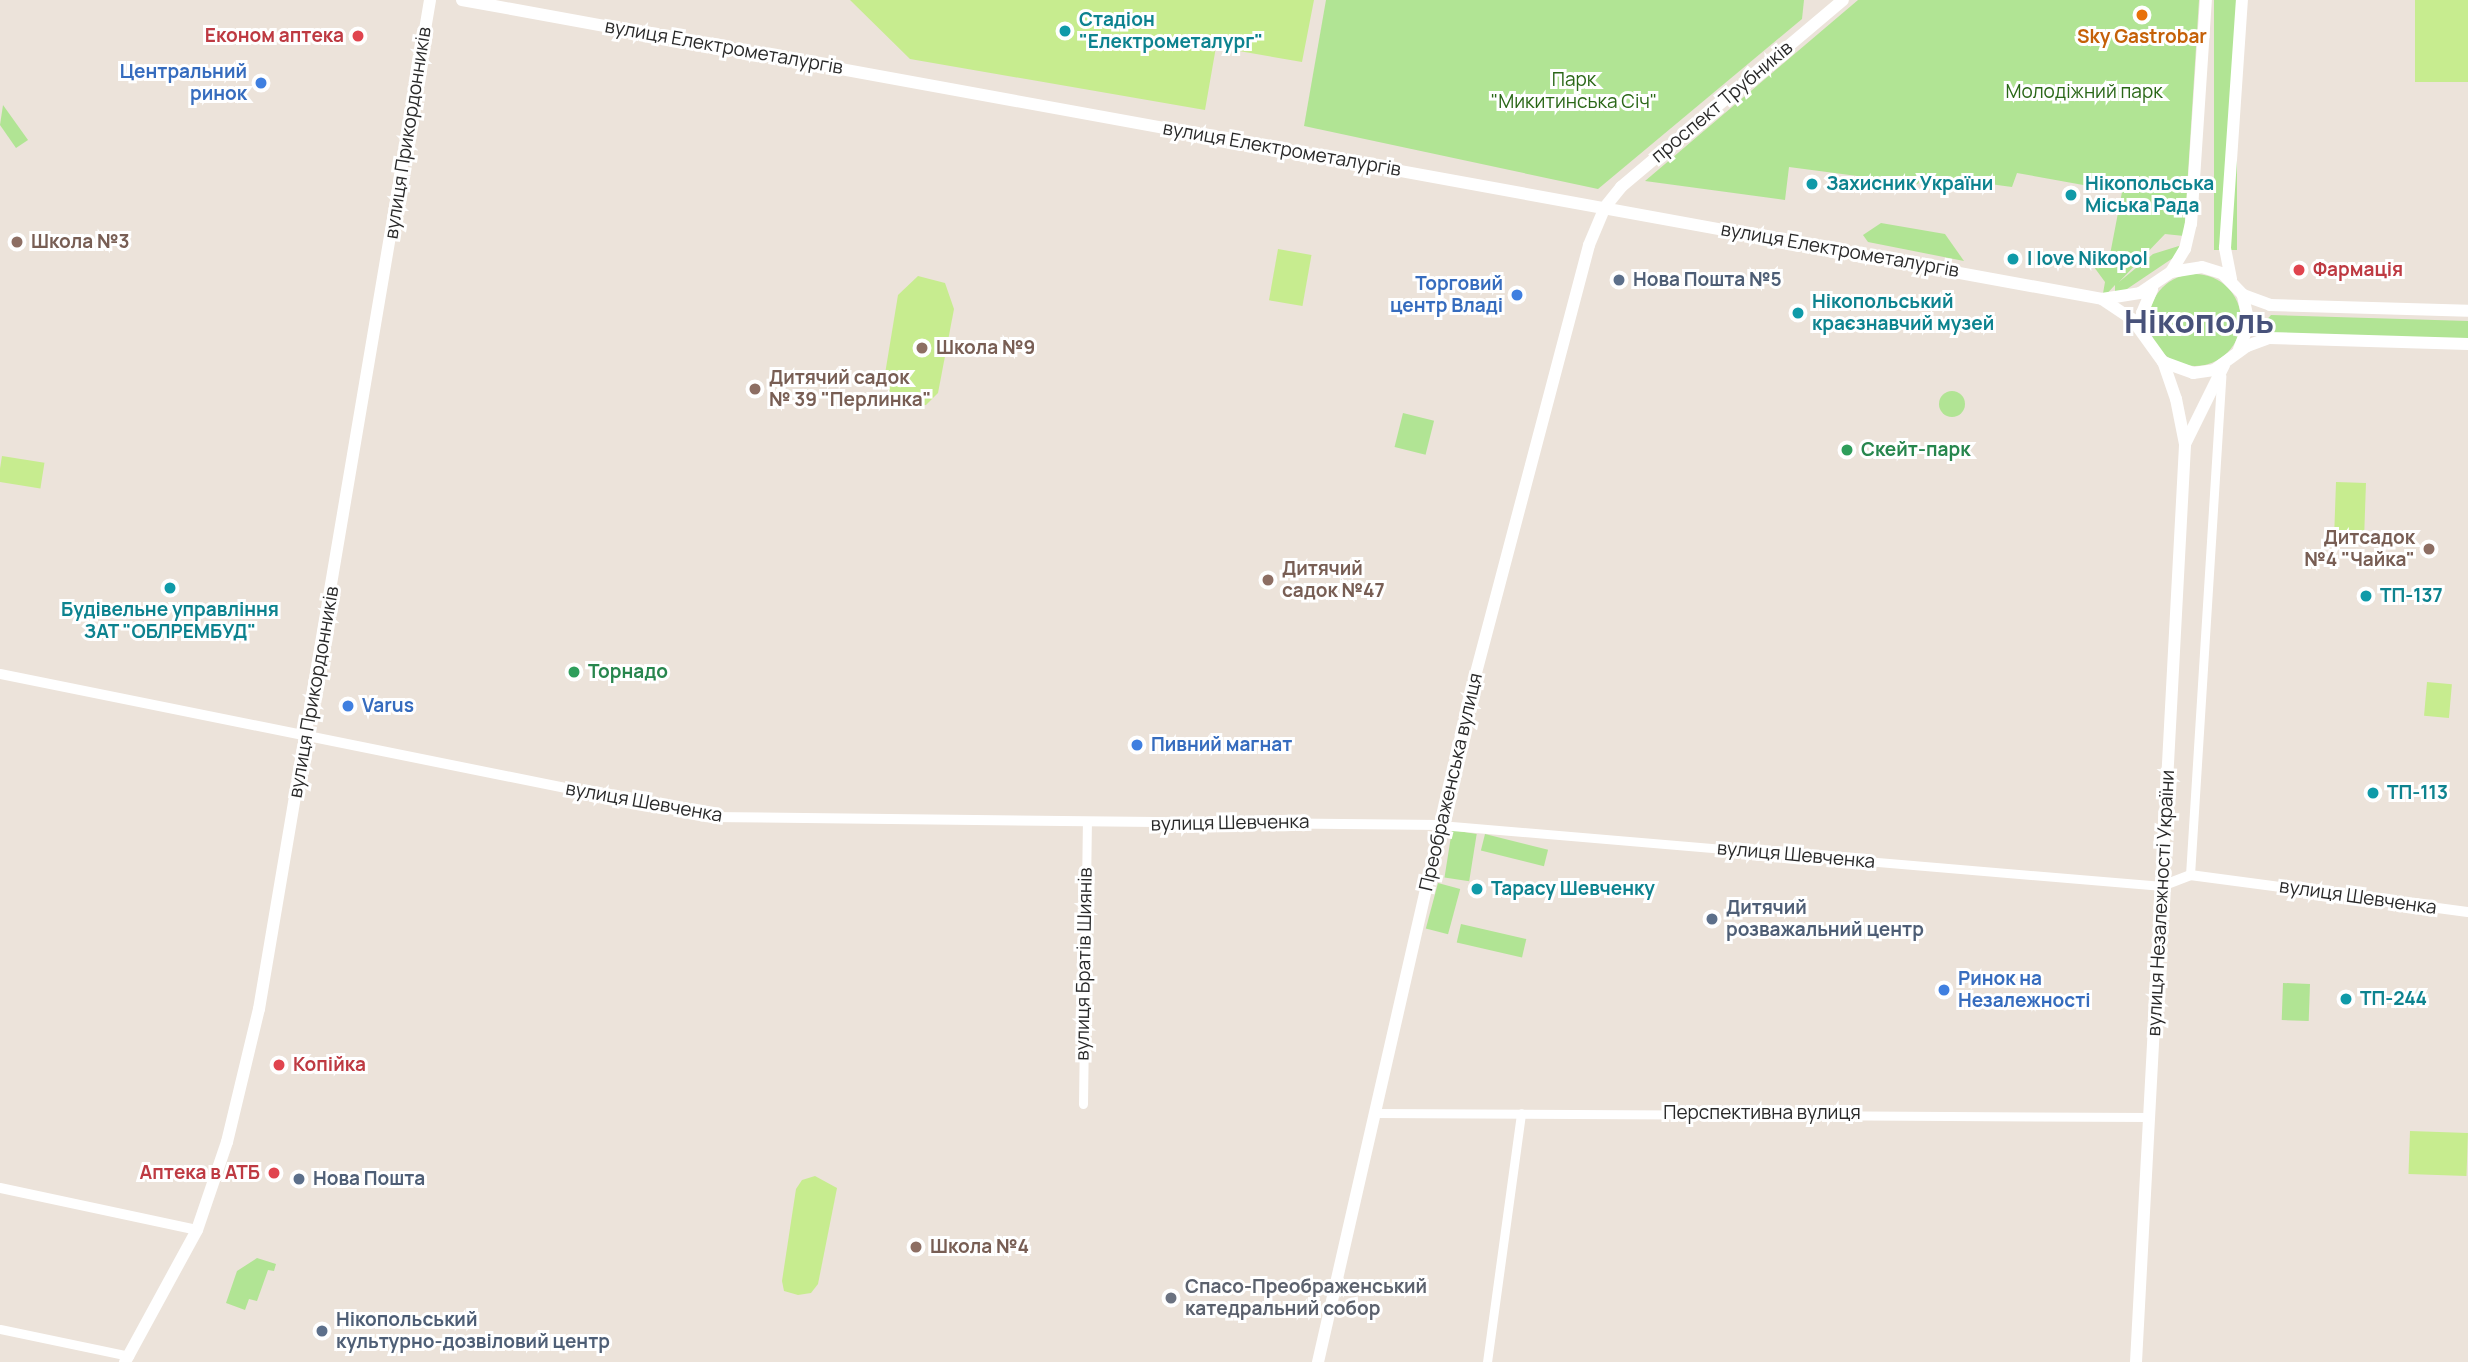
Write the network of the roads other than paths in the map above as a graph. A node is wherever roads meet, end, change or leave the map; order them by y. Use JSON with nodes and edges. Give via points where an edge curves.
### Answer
{"nodes":[{"id":1,"x":430,"y":0,"type":"edge"},
{"id":2,"x":462,"y":0,"type":"edge"},
{"id":3,"x":1843,"y":0,"type":"edge"},
{"id":4,"x":2206,"y":0,"type":"edge"},
{"id":5,"x":2242,"y":0,"type":"edge"},
{"id":6,"x":1605,"y":207,"type":"junction"},
{"id":7,"x":2171,"y":272,"type":"junction"},
{"id":8,"x":2231,"y":279,"type":"junction"},
{"id":9,"x":2152,"y":289,"type":"junction"},
{"id":10,"x":2243,"y":295,"type":"junction"},
{"id":11,"x":2102,"y":299,"type":"junction"},
{"id":12,"x":2468,"y":311,"type":"edge"},
{"id":13,"x":2144,"y":334,"type":"junction"},
{"id":14,"x":2468,"y":344,"type":"edge"},
{"id":15,"x":2238,"y":352,"type":"junction"},
{"id":16,"x":2163,"y":362,"type":"junction"},
{"id":17,"x":2222,"y":370,"type":"junction"},
{"id":18,"x":2185,"y":444,"type":"junction"},
{"id":19,"x":0,"y":674,"type":"edge"},
{"id":20,"x":307,"y":737,"type":"junction"},
{"id":21,"x":1087,"y":823,"type":"junction"},
{"id":22,"x":1440,"y":825,"type":"junction"},
{"id":23,"x":2190,"y":875,"type":"junction"},
{"id":24,"x":2162,"y":886,"type":"junction"},
{"id":25,"x":2468,"y":912,"type":"edge"},
{"id":26,"x":1083,"y":1104,"type":"dead end"},
{"id":27,"x":1374,"y":1113,"type":"junction"},
{"id":28,"x":1521,"y":1113,"type":"junction"},
{"id":29,"x":2149,"y":1117,"type":"junction"},
{"id":30,"x":0,"y":1188,"type":"edge"},
{"id":31,"x":197,"y":1230,"type":"junction"},
{"id":32,"x":0,"y":1329,"type":"edge"},
{"id":33,"x":127,"y":1359,"type":"edge"},
{"id":34,"x":1318,"y":1362,"type":"edge"},
{"id":35,"x":1487,"y":1362,"type":"edge"},
{"id":36,"x":2136,"y":1362,"type":"edge"}],
"edges":[{"from":1,"to":20,"type":"main road","name":"вулиця Прикордонників"},
{"from":2,"to":6,"type":"main road","name":"вулиця Електрометалургів"},
{"from":3,"to":6,"type":"main road","name":"проспект Трубників","via":[[1621,187]]},
{"from":4,"to":7,"type":"main road","via":[[2191,224],[2185,249]]},
{"from":5,"to":8,"type":"main road","via":[[2225,248]]},
{"from":6,"to":11,"type":"main road","name":"вулиця Електрометалургів"},
{"from":6,"to":22,"type":"main road","name":"Преображенська вулиця","via":[[1589,245]]},
{"from":7,"to":8,"type":"main road","via":[[2202,267]]},
{"from":7,"to":9,"type":"main road"},
{"from":8,"to":10,"type":"main road"},
{"from":9,"to":11,"type":"main road","name":"вулиця Електрометалургів"},
{"from":9,"to":13,"type":"main road","via":[[2142,313]]},
{"from":10,"to":12,"type":"main road","via":[[2283,306]]},
{"from":10,"to":15,"type":"main road","via":[[2249,324]]},
{"from":11,"to":13,"type":"main road","name":"вулиця Електрометалургів","via":[[2132,319]]},
{"from":13,"to":16,"type":"main road","name":"вулиця Електрометалургів"},
{"from":14,"to":15,"type":"main road","via":[[2269,338]]},
{"from":15,"to":17,"type":"main road"},
{"from":16,"to":17,"type":"main road","via":[[2193,373]]},
{"from":16,"to":18,"type":"main road","name":"вулиця Електрометалургів"},
{"from":17,"to":18,"type":"main road"},
{"from":17,"to":23,"type":"street"},
{"from":18,"to":24,"type":"main road","name":"вулиця Незалежності України"},
{"from":19,"to":20,"type":"street","name":"вулиця Шевченка"},
{"from":20,"to":21,"type":"street","name":"вулиця Шевченка","via":[[709,817]]},
{"from":20,"to":31,"type":"main road","name":"вулиця Прикордонників","via":[[259,1009],[227,1142]]},
{"from":21,"to":22,"type":"street","name":"вулиця Шевченка"},
{"from":21,"to":26,"type":"street","name":"вулиця Братів Шиянів"},
{"from":22,"to":24,"type":"street","name":"вулиця Шевченка"},
{"from":22,"to":27,"type":"main road","name":"Преображенська вулиця"},
{"from":23,"to":24,"type":"street","name":"вулиця Шевченка"},
{"from":23,"to":25,"type":"street","name":"вулиця Шевченка"},
{"from":24,"to":29,"type":"main road","name":"вулиця Незалежності України"},
{"from":27,"to":28,"type":"street","name":"Перспективна вулиця"},
{"from":27,"to":34,"type":"main road","name":"Преображенська вулиця"},
{"from":28,"to":29,"type":"street","name":"Перспективна вулиця"},
{"from":28,"to":35,"type":"street"},
{"from":29,"to":36,"type":"main road","name":"вулиця Незалежності України"},
{"from":30,"to":31,"type":"street"},
{"from":31,"to":33,"type":"main road","name":"вулиця Прикордонників"},
{"from":32,"to":33,"type":"street"}]}
